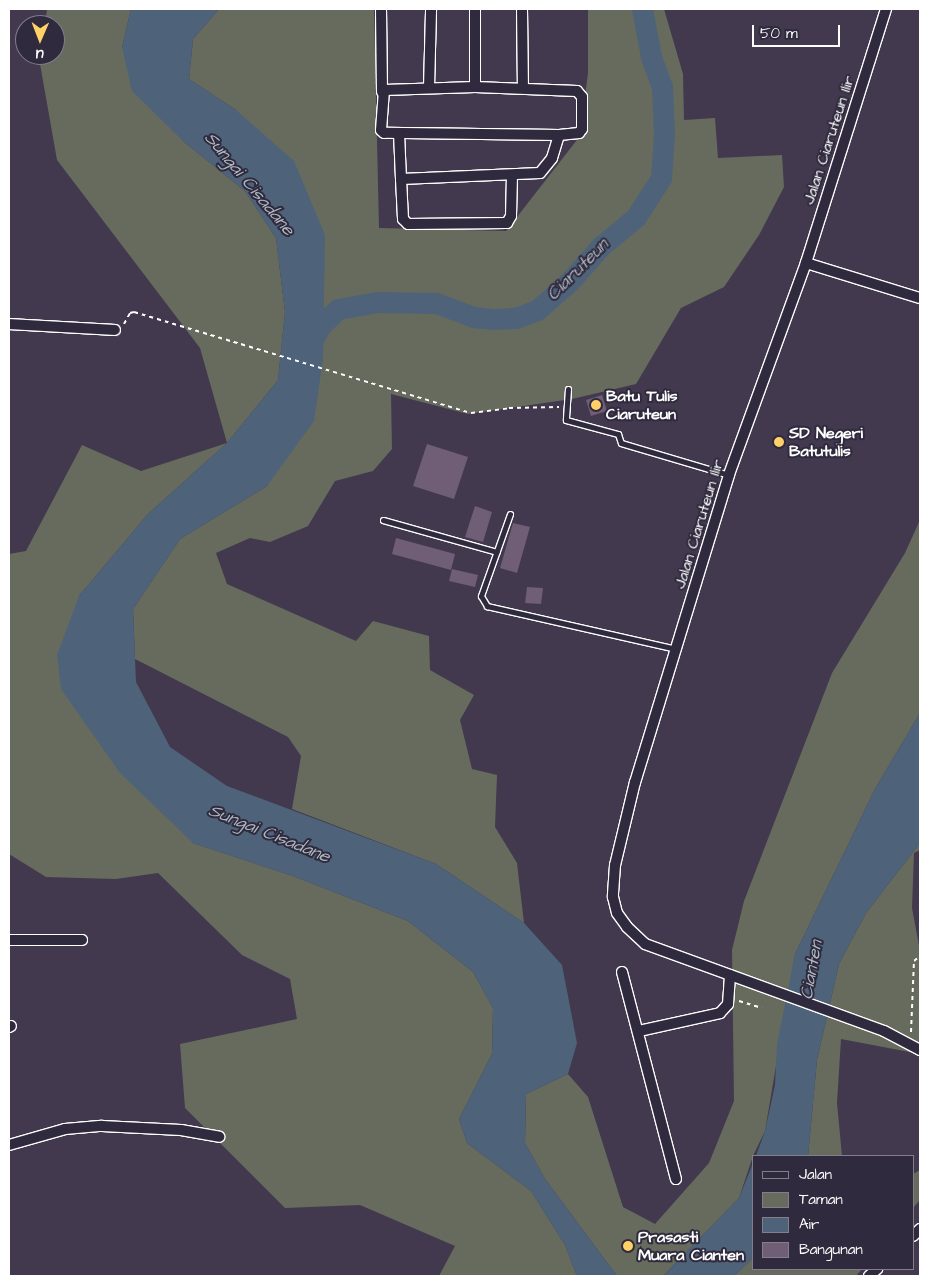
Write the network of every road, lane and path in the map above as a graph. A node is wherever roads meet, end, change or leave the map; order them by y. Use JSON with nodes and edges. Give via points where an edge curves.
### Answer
{"nodes":[{"id":1,"x":381,"y":9,"type":"edge"},
{"id":2,"x":431,"y":9,"type":"edge"},
{"id":3,"x":475,"y":9,"type":"edge"},
{"id":4,"x":522,"y":9,"type":"edge"},
{"id":5,"x":886,"y":9,"type":"edge"},
{"id":6,"x":475,"y":87,"type":"junction"},
{"id":7,"x":429,"y":88,"type":"junction"},
{"id":8,"x":523,"y":88,"type":"junction"},
{"id":9,"x":382,"y":92,"type":"junction"},
{"id":10,"x":399,"y":133,"type":"junction"},
{"id":11,"x":559,"y":134,"type":"junction"},
{"id":12,"x":512,"y":176,"type":"junction"},
{"id":13,"x":401,"y":179,"type":"junction"},
{"id":14,"x":806,"y":263,"type":"junction"},
{"id":15,"x":920,"y":298,"type":"edge"},
{"id":16,"x":9,"y":324,"type":"edge"},
{"id":17,"x":115,"y":330,"type":"joint"},
{"id":18,"x":568,"y":389,"type":"dead end"},
{"id":19,"x":567,"y":407,"type":"junction"},
{"id":20,"x":729,"y":475,"type":"junction"},
{"id":21,"x":510,"y":514,"type":"dead end"},
{"id":22,"x":383,"y":520,"type":"dead end"},
{"id":23,"x":497,"y":552,"type":"junction"},
{"id":24,"x":678,"y":649,"type":"junction"},
{"id":25,"x":9,"y":940,"type":"edge"},
{"id":26,"x":82,"y":940,"type":"dead end"},
{"id":27,"x":920,"y":956,"type":"edge"},
{"id":28,"x":622,"y":972,"type":"dead end"},
{"id":29,"x":730,"y":975,"type":"junction"},
{"id":30,"x":729,"y":998,"type":"junction"},
{"id":31,"x":762,"y":1008,"type":"dead end"},
{"id":32,"x":640,"y":1031,"type":"junction"},
{"id":33,"x":910,"y":1044,"type":"junction"},
{"id":34,"x":920,"y":1050,"type":"edge"},
{"id":35,"x":219,"y":1137,"type":"dead end"},
{"id":36,"x":9,"y":1145,"type":"edge"},
{"id":37,"x":676,"y":1179,"type":"dead end"}],
"edges":[{"from":1,"to":9,"type":"street"},
{"from":2,"to":7,"type":"street"},
{"from":3,"to":6,"type":"street"},
{"from":4,"to":8,"type":"street"},
{"from":5,"to":14,"type":"street","name":"Jalan Ciaruteun Ilir"},
{"from":6,"to":7,"type":"street"},
{"from":6,"to":8,"type":"street"},
{"from":7,"to":9,"type":"street","via":[[388,88]]},
{"from":8,"to":11,"type":"street","via":[[580,93],[582,129],[579,133]]},
{"from":9,"to":10,"type":"street","via":[[381,130]]},
{"from":10,"to":11,"type":"street"},
{"from":10,"to":13,"type":"street"},
{"from":11,"to":12,"type":"street","via":[[548,167],[540,173]]},
{"from":12,"to":13,"type":"street"},
{"from":12,"to":13,"type":"street","via":[[508,223],[408,224],[403,219]]},
{"from":14,"to":15,"type":"street"},
{"from":14,"to":20,"type":"street","name":"Jalan Ciaruteun Ilir"},
{"from":16,"to":17,"type":"street"},
{"from":17,"to":19,"type":"path","via":[[123,328],[130,313],[471,413],[509,408]]},
{"from":18,"to":19,"type":"lane"},
{"from":19,"to":20,"type":"lane","via":[[566,420],[618,434],[621,444]]},
{"from":20,"to":24,"type":"street","name":"Jalan Ciaruteun Ilir"},
{"from":21,"to":23,"type":"lane"},
{"from":22,"to":23,"type":"lane"},
{"from":23,"to":24,"type":"lane","via":[[481,596],[487,606]]},
{"from":24,"to":29,"type":"street","name":"Jalan Ciaruteun Ilir","via":[[620,840],[613,897],[617,913],[626,927],[645,944]]},
{"from":25,"to":26,"type":"street"},
{"from":27,"to":33,"type":"path","via":[[914,961]]},
{"from":28,"to":32,"type":"street"},
{"from":29,"to":30,"type":"street"},
{"from":29,"to":33,"type":"street","name":"Jalan Ciaruteun Ilir"},
{"from":30,"to":31,"type":"path"},
{"from":30,"to":32,"type":"street","via":[[720,1014]]},
{"from":32,"to":37,"type":"street"},
{"from":33,"to":34,"type":"street","name":"Jalan Ciaruteun Ilir"},
{"from":35,"to":36,"type":"street","via":[[181,1130],[102,1126],[57,1131]]}]}
